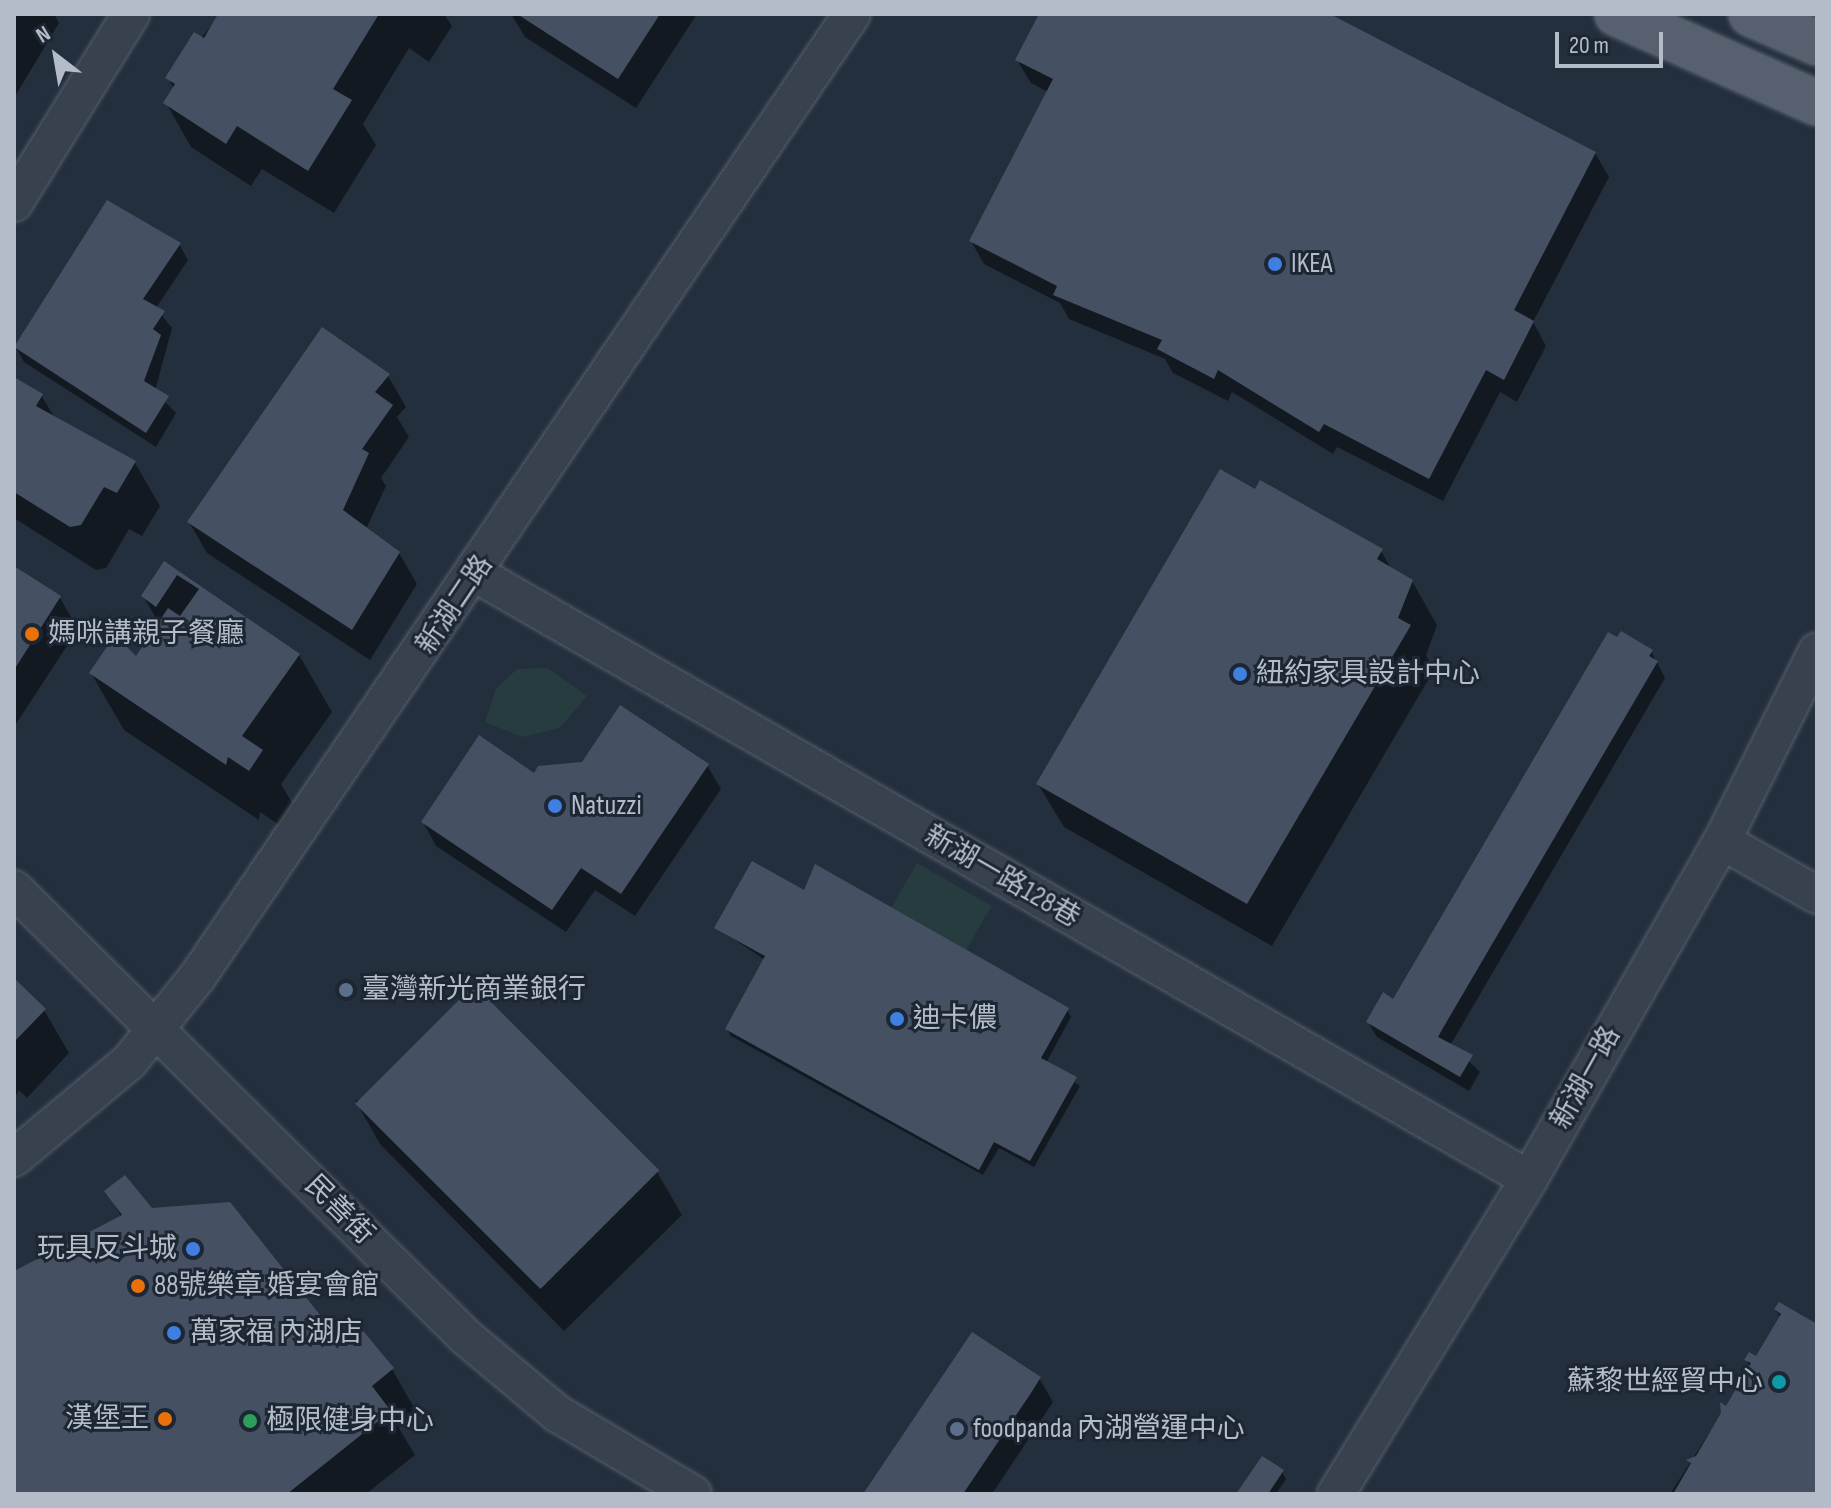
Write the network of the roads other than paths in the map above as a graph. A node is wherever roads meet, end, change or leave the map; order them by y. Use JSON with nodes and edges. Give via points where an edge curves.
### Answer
{"nodes":[{"id":1,"x":131,"y":14,"type":"edge"},
{"id":2,"x":852,"y":14,"type":"edge"},
{"id":3,"x":1617,"y":14,"type":"edge"},
{"id":4,"x":1751,"y":14,"type":"edge"},
{"id":5,"x":1817,"y":43,"type":"edge"},
{"id":6,"x":1817,"y":103,"type":"edge"},
{"id":7,"x":14,"y":203,"type":"edge"},
{"id":8,"x":476,"y":574,"type":"junction"},
{"id":9,"x":1817,"y":651,"type":"edge"},
{"id":10,"x":1722,"y":841,"type":"junction"},
{"id":11,"x":14,"y":889,"type":"edge"},
{"id":12,"x":1817,"y":895,"type":"edge"},
{"id":13,"x":158,"y":1029,"type":"junction"},
{"id":14,"x":14,"y":1158,"type":"edge"},
{"id":15,"x":1529,"y":1179,"type":"junction"},
{"id":16,"x":693,"y":1494,"type":"edge"},
{"id":17,"x":1336,"y":1494,"type":"edge"}],
"edges":[{"from":1,"to":7,"type":"street"},
{"from":2,"to":8,"type":"street","name":"新湖二路"},
{"from":3,"to":6,"type":"main road"},
{"from":4,"to":5,"type":"main road"},
{"from":8,"to":13,"type":"street","name":"新湖二路"},
{"from":8,"to":15,"type":"street","name":"新湖一路128巷"},
{"from":9,"to":10,"type":"street","name":"新湖一路"},
{"from":10,"to":12,"type":"street"},
{"from":10,"to":15,"type":"street","name":"新湖一路"},
{"from":11,"to":13,"type":"street","name":"民善街"},
{"from":13,"to":14,"type":"street","name":"新湖二路"},
{"from":13,"to":16,"type":"street","name":"民善街","via":[[467,1338],[558,1414]]},
{"from":15,"to":17,"type":"street","name":"新湖一路"}]}
